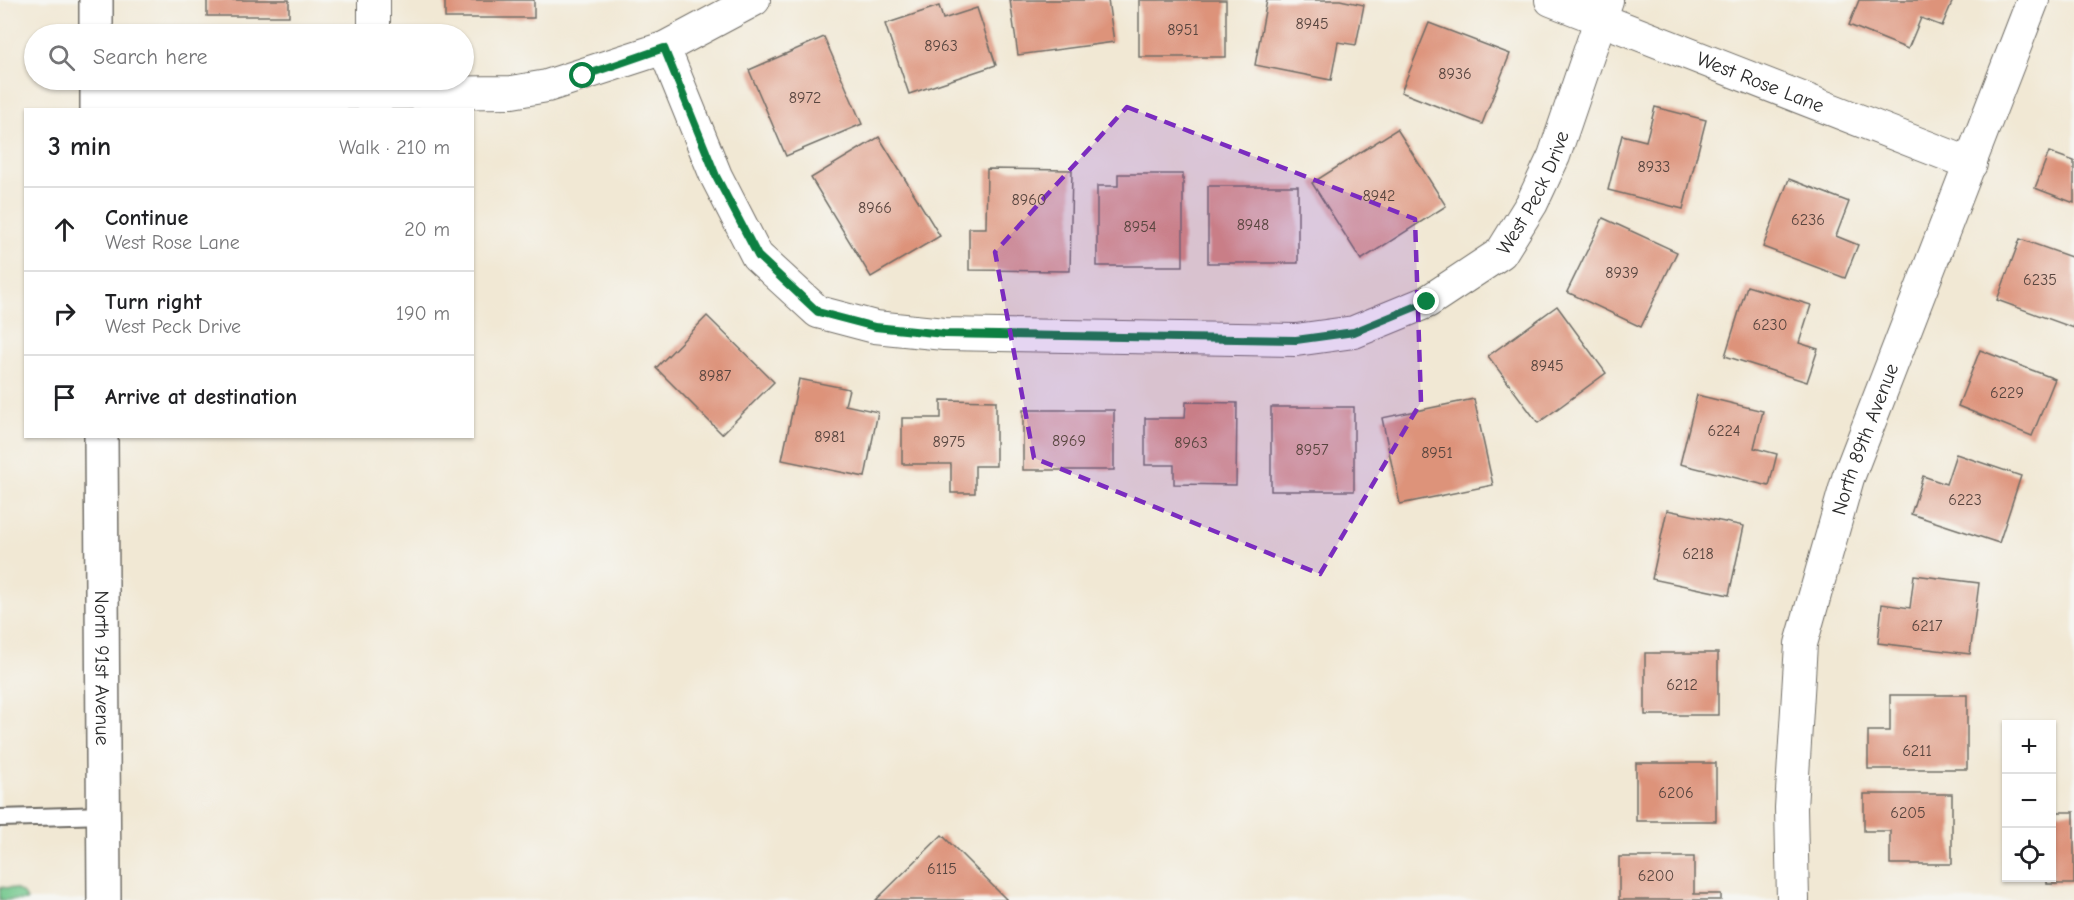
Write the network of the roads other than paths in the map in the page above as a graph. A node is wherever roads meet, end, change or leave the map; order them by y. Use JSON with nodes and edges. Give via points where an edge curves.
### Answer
{"nodes":[{"id":1,"x":96,"y":0,"type":"edge"},
{"id":2,"x":374,"y":0,"type":"edge"},
{"id":3,"x":754,"y":0,"type":"edge"},
{"id":4,"x":1551,"y":0,"type":"edge"},
{"id":5,"x":2033,"y":0,"type":"edge"},
{"id":6,"x":1604,"y":9,"type":"edge"},
{"id":7,"x":96,"y":24,"type":"edge"},
{"id":8,"x":374,"y":24,"type":"edge"},
{"id":9,"x":664,"y":48,"type":"junction"},
{"id":10,"x":251,"y":90,"type":"edge"},
{"id":11,"x":466,"y":90,"type":"edge"},
{"id":12,"x":97,"y":95,"type":"edge"},
{"id":13,"x":1971,"y":164,"type":"junction"},
{"id":14,"x":101,"y":438,"type":"edge"},
{"id":15,"x":105,"y":815,"type":"junction"},
{"id":16,"x":0,"y":818,"type":"edge"},
{"id":17,"x":105,"y":900,"type":"edge"},
{"id":18,"x":1793,"y":900,"type":"edge"}],
"edges":[{"from":1,"to":7,"type":"main road"},
{"from":2,"to":8,"type":"street"},
{"from":3,"to":9,"type":"street"},
{"from":4,"to":6,"type":"street","name":"West Rose Lane"},
{"from":5,"to":13,"type":"street","name":"North 89th Avenue"},
{"from":6,"to":9,"type":"street","name":"West Peck Drive","via":[[1554,156],[1532,203],[1501,253],[1427,302],[1354,332],[1296,340],[944,334],[875,327],[818,312],[758,256],[716,176]]},
{"from":6,"to":13,"type":"street","name":"West Rose Lane"},
{"from":9,"to":11,"type":"street","via":[[547,86],[512,92]]},
{"from":10,"to":12,"type":"street"},
{"from":13,"to":18,"type":"street","name":"North 89th Avenue","via":[[1848,478],[1800,644],[1791,808]]},
{"from":14,"to":15,"type":"main road","name":"North 91st Avenue"},
{"from":15,"to":16,"type":"lane"},
{"from":15,"to":17,"type":"main road","name":"North 91st Avenue"}]}
